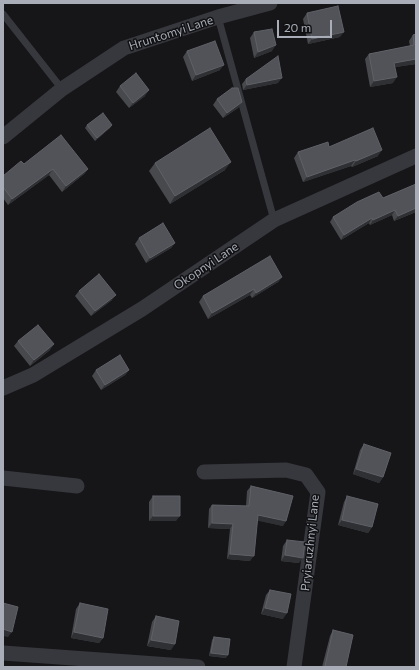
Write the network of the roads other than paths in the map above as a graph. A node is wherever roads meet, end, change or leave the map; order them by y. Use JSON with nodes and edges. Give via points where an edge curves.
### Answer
{"nodes":[{"id":1,"x":270,"y":3,"type":"edge"},
{"id":2,"x":3,"y":14,"type":"edge"},
{"id":3,"x":218,"y":17,"type":"junction"},
{"id":4,"x":62,"y":89,"type":"junction"},
{"id":5,"x":3,"y":137,"type":"edge"},
{"id":6,"x":416,"y":156,"type":"edge"},
{"id":7,"x":274,"y":220,"type":"junction"},
{"id":8,"x":3,"y":388,"type":"edge"},
{"id":9,"x":204,"y":472,"type":"dead end"},
{"id":10,"x":3,"y":478,"type":"edge"},
{"id":11,"x":76,"y":486,"type":"dead end"},
{"id":12,"x":3,"y":652,"type":"edge"},
{"id":13,"x":198,"y":667,"type":"edge"},
{"id":14,"x":294,"y":667,"type":"edge"}],
"edges":[{"from":1,"to":3,"type":"street","name":"Hruntomyi Lane"},
{"from":2,"to":4,"type":"lane"},
{"from":3,"to":4,"type":"street","name":"Hruntomyi Lane","via":[[124,48]]},
{"from":3,"to":7,"type":"lane"},
{"from":4,"to":5,"type":"street","name":"Hruntomyi Lane"},
{"from":6,"to":7,"type":"street","name":"Okopnyi Lane"},
{"from":7,"to":8,"type":"street","name":"Okopnyi Lane","via":[[142,309],[33,374]]},
{"from":9,"to":14,"type":"street","name":"Pryiaruzhnyi Lane","via":[[286,470],[306,475],[318,492]]},
{"from":10,"to":11,"type":"street"},
{"from":12,"to":13,"type":"street"}]}
